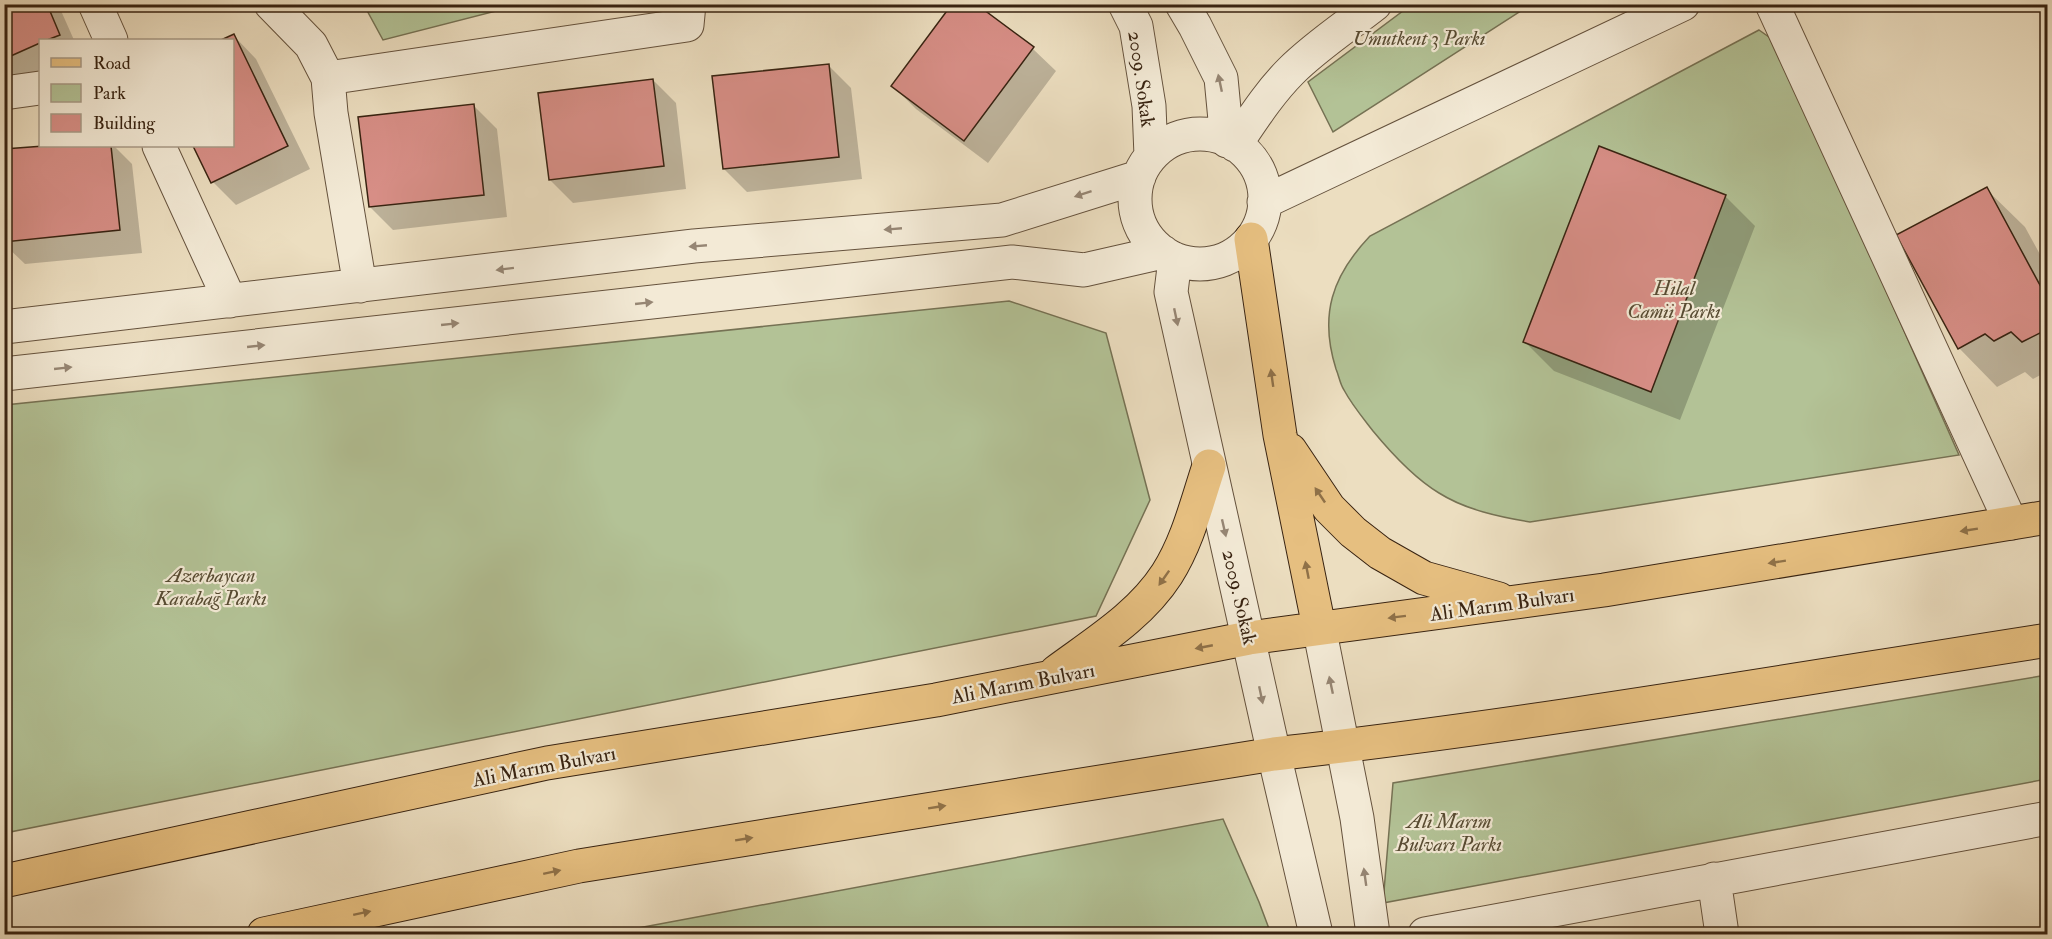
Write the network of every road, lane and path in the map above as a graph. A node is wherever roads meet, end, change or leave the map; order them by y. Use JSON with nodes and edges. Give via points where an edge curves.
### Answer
{"nodes":[{"id":1,"x":94,"y":4,"type":"edge"},
{"id":2,"x":271,"y":4,"type":"edge"},
{"id":3,"x":689,"y":4,"type":"edge"},
{"id":4,"x":1125,"y":4,"type":"edge"},
{"id":5,"x":1182,"y":4,"type":"edge"},
{"id":6,"x":1375,"y":4,"type":"edge"},
{"id":7,"x":1683,"y":4,"type":"edge"},
{"id":8,"x":1773,"y":4,"type":"edge"},
{"id":9,"x":111,"y":39,"type":"edge"},
{"id":10,"x":328,"y":78,"type":"junction"},
{"id":11,"x":39,"y":88,"type":"edge"},
{"id":12,"x":4,"y":93,"type":"edge"},
{"id":13,"x":1231,"y":143,"type":"junction"},
{"id":14,"x":159,"y":147,"type":"edge"},
{"id":15,"x":1145,"y":167,"type":"junction"},
{"id":16,"x":1264,"y":202,"type":"junction"},
{"id":17,"x":1251,"y":239,"type":"junction"},
{"id":18,"x":1169,"y":256,"type":"junction"},
{"id":19,"x":360,"y":286,"type":"junction"},
{"id":20,"x":230,"y":301,"type":"junction"},
{"id":21,"x":4,"y":327,"type":"edge"},
{"id":22,"x":4,"y":374,"type":"edge"},
{"id":23,"x":1281,"y":438,"type":"junction"},
{"id":24,"x":1209,"y":466,"type":"junction"},
{"id":25,"x":2048,"y":517,"type":"edge"},
{"id":26,"x":2011,"y":523,"type":"junction"},
{"id":27,"x":1512,"y":603,"type":"junction"},
{"id":28,"x":1319,"y":627,"type":"junction"},
{"id":29,"x":1249,"y":638,"type":"junction"},
{"id":30,"x":2048,"y":640,"type":"edge"},
{"id":31,"x":1048,"y":678,"type":"junction"},
{"id":32,"x":1343,"y":746,"type":"junction"},
{"id":33,"x":1274,"y":754,"type":"junction"},
{"id":34,"x":2048,"y":818,"type":"edge"},
{"id":35,"x":1714,"y":879,"type":"junction"},
{"id":36,"x":4,"y":881,"type":"edge"},
{"id":37,"x":264,"y":934,"type":"edge"},
{"id":38,"x":1316,"y":934,"type":"edge"},
{"id":39,"x":1373,"y":934,"type":"edge"},
{"id":40,"x":1425,"y":934,"type":"edge"},
{"id":41,"x":1722,"y":934,"type":"edge"}],
"edges":[{"from":1,"to":9,"type":"street"},
{"from":2,"to":10,"type":"street","via":[[311,45]]},
{"from":3,"to":10,"type":"street","via":[[687,25]]},
{"from":4,"to":15,"type":"street","name":"2009. Sokak","via":[[1136,26],[1149,106]]},
{"from":13,"to":5,"type":"street","one_way":true,"via":[[1221,78]]},
{"from":6,"to":13,"type":"street","via":[[1291,70]]},
{"from":7,"to":16,"type":"street"},
{"from":8,"to":26,"type":"street"},
{"from":10,"to":19,"type":"street"},
{"from":11,"to":12,"type":"street"},
{"from":13,"to":15,"type":"street","via":[[1200,135],[1182,137],[1165,145]]},
{"from":13,"to":16,"type":"street","via":[[1244,152],[1257,170]]},
{"from":14,"to":20,"type":"street"},
{"from":15,"to":18,"type":"street","via":[[1135,198],[1138,219],[1148,238]]},
{"from":15,"to":19,"type":"street","one_way":true,"via":[[1002,220],[694,246]]},
{"from":16,"to":17,"type":"street"},
{"from":17,"to":18,"type":"street","via":[[1236,253],[1217,262],[1196,264]]},
{"from":23,"to":17,"type":"main road","one_way":true},
{"from":22,"to":18,"type":"street","one_way":true,"via":[[1012,261],[1084,270]]},
{"from":18,"to":24,"type":"street","name":"2009. Sokak","one_way":true,"via":[[1171,291]]},
{"from":19,"to":20,"type":"street"},
{"from":20,"to":21,"type":"street"},
{"from":27,"to":23,"type":"main road","one_way":true,"via":[[1424,578],[1380,553],[1329,508]]},
{"from":28,"to":23,"type":"main road","one_way":true},
{"from":24,"to":29,"type":"street","name":"2009. Sokak","one_way":true},
{"from":24,"to":31,"type":"main road","one_way":true,"via":[[1188,531],[1152,594]]},
{"from":25,"to":26,"type":"main road","name":"Ali Marım Bulvarı"},
{"from":26,"to":27,"type":"main road","name":"Ali Marım Bulvarı","one_way":true},
{"from":27,"to":28,"type":"main road","name":"Ali Marım Bulvarı","one_way":true},
{"from":28,"to":29,"type":"main road","name":"Ali Marım Bulvarı"},
{"from":32,"to":28,"type":"street","one_way":true},
{"from":29,"to":31,"type":"main road","name":"Ali Marım Bulvarı","one_way":true},
{"from":29,"to":33,"type":"street","name":"2009. Sokak","one_way":true},
{"from":30,"to":32,"type":"main road"},
{"from":31,"to":36,"type":"main road","name":"Ali Marım Bulvarı","via":[[547,763]]},
{"from":32,"to":33,"type":"main road"},
{"from":39,"to":32,"type":"street","one_way":true,"via":[[1358,818]]},
{"from":37,"to":33,"type":"main road","one_way":true,"via":[[579,866]]},
{"from":33,"to":38,"type":"street","name":"2009. Sokak"},
{"from":34,"to":35,"type":"street"},
{"from":35,"to":40,"type":"street"},
{"from":35,"to":41,"type":"street"}]}
